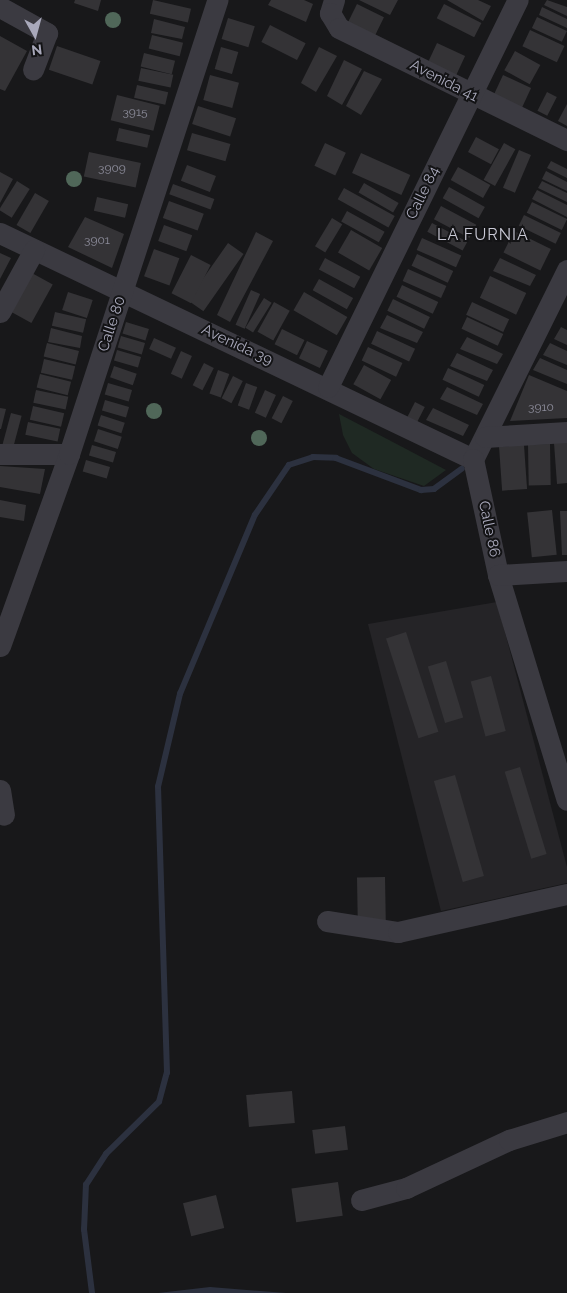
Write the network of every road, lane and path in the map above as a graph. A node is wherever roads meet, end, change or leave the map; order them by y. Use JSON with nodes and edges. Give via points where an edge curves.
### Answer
{"nodes":[{"id":1,"x":217,"y":0,"type":"edge"},
{"id":2,"x":518,"y":0,"type":"edge"},
{"id":3,"x":332,"y":6,"type":"edge"},
{"id":4,"x":0,"y":7,"type":"edge"},
{"id":5,"x":33,"y":69,"type":"dead end"},
{"id":6,"x":471,"y":95,"type":"junction"},
{"id":7,"x":567,"y":140,"type":"edge"},
{"id":8,"x":0,"y":233,"type":"edge"},
{"id":9,"x":34,"y":250,"type":"junction"},
{"id":10,"x":567,"y":270,"type":"edge"},
{"id":11,"x":122,"y":292,"type":"junction"},
{"id":12,"x":0,"y":312,"type":"edge"},
{"id":13,"x":328,"y":387,"type":"junction"},
{"id":14,"x":567,"y":432,"type":"edge"},
{"id":15,"x":485,"y":437,"type":"junction"},
{"id":16,"x":0,"y":454,"type":"edge"},
{"id":17,"x":70,"y":454,"type":"junction"},
{"id":18,"x":474,"y":459,"type":"junction"},
{"id":19,"x":567,"y":571,"type":"edge"},
{"id":20,"x":498,"y":575,"type":"junction"},
{"id":21,"x":0,"y":646,"type":"edge"},
{"id":22,"x":0,"y":790,"type":"edge"},
{"id":23,"x":567,"y":800,"type":"edge"},
{"id":24,"x":4,"y":815,"type":"dead end"},
{"id":25,"x":567,"y":894,"type":"edge"},
{"id":26,"x":327,"y":920,"type":"dead end"},
{"id":27,"x":567,"y":1122,"type":"edge"},
{"id":28,"x":361,"y":1200,"type":"dead end"}],
"edges":[{"from":1,"to":11,"type":"street","name":"Calle 80"},
{"from":2,"to":6,"type":"street","name":"Calle 84"},
{"from":3,"to":6,"type":"street","name":"Avenida 41","via":[[339,28]]},
{"from":4,"to":5,"type":"street","via":[[47,33]]},
{"from":6,"to":7,"type":"street","name":"Avenida 41"},
{"from":6,"to":13,"type":"street","name":"Calle 84"},
{"from":8,"to":9,"type":"street","name":"Avenida 39"},
{"from":9,"to":11,"type":"street","name":"Avenida 39"},
{"from":9,"to":12,"type":"street"},
{"from":10,"to":15,"type":"street"},
{"from":11,"to":13,"type":"street","name":"Avenida 39"},
{"from":11,"to":17,"type":"street","name":"Calle 80"},
{"from":13,"to":18,"type":"street","name":"Avenida 39"},
{"from":14,"to":15,"type":"street"},
{"from":15,"to":18,"type":"street"},
{"from":16,"to":17,"type":"street"},
{"from":17,"to":21,"type":"street","name":"Calle 80"},
{"from":18,"to":20,"type":"street","name":"Calle 86"},
{"from":19,"to":20,"type":"street"},
{"from":20,"to":23,"type":"street","name":"Calle 86"},
{"from":22,"to":24,"type":"street"},
{"from":25,"to":26,"type":"street","via":[[398,932]]},
{"from":27,"to":28,"type":"street","via":[[510,1140],[406,1188]]}]}
